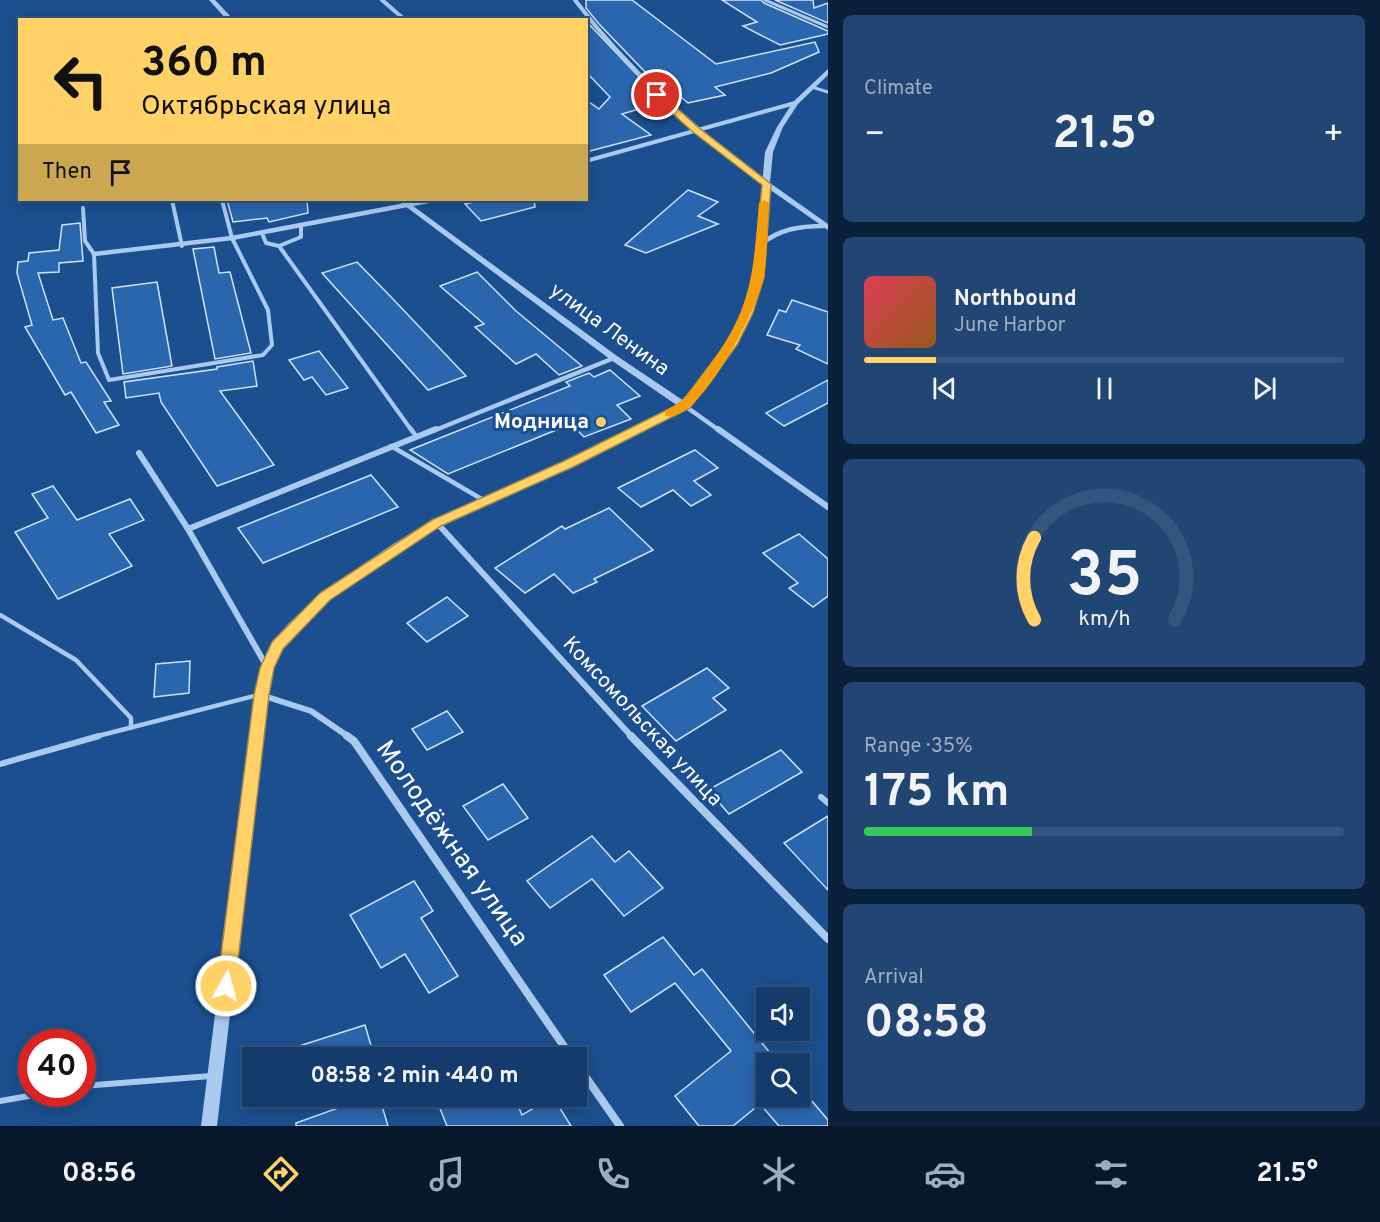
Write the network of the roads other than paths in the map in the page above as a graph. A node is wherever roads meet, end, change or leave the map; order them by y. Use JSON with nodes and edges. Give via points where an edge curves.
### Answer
{"nodes":[{"id":1,"x":212,"y":0,"type":"edge"},
{"id":2,"x":382,"y":0,"type":"edge"},
{"id":3,"x":575,"y":0,"type":"edge"},
{"id":4,"x":765,"y":0,"type":"edge"},
{"id":5,"x":229,"y":18,"type":"edge"},
{"id":6,"x":403,"y":18,"type":"edge"},
{"id":7,"x":588,"y":18,"type":"edge"},
{"id":8,"x":588,"y":18,"type":"edge"},
{"id":9,"x":828,"y":27,"type":"edge"},
{"id":10,"x":828,"y":71,"type":"edge"},
{"id":11,"x":812,"y":87,"type":"junction"},
{"id":12,"x":828,"y":92,"type":"edge"},
{"id":13,"x":795,"y":104,"type":"junction"},
{"id":14,"x":696,"y":130,"type":"junction"},
{"id":15,"x":588,"y":160,"type":"edge"},
{"id":16,"x":767,"y":184,"type":"junction"},
{"id":17,"x":172,"y":201,"type":"edge"},
{"id":18,"x":222,"y":201,"type":"edge"},
{"id":19,"x":424,"y":201,"type":"edge"},
{"id":20,"x":405,"y":203,"type":"edge"},
{"id":21,"x":83,"y":208,"type":"dead end"},
{"id":22,"x":301,"y":226,"type":"junction"},
{"id":23,"x":826,"y":227,"type":"edge"},
{"id":24,"x":262,"y":233,"type":"junction"},
{"id":25,"x":232,"y":238,"type":"junction"},
{"id":26,"x":760,"y":245,"type":"junction"},
{"id":27,"x":182,"y":246,"type":"junction"},
{"id":28,"x":279,"y":246,"type":"junction"},
{"id":29,"x":94,"y":254,"type":"junction"},
{"id":30,"x":614,"y":358,"type":"junction"},
{"id":31,"x":686,"y":405,"type":"junction"},
{"id":32,"x":416,"y":436,"type":"junction"},
{"id":33,"x":391,"y":446,"type":"junction"},
{"id":34,"x":139,"y":453,"type":"dead end"},
{"id":35,"x":485,"y":501,"type":"junction"},
{"id":36,"x":828,"y":507,"type":"edge"},
{"id":37,"x":437,"y":523,"type":"junction"},
{"id":38,"x":188,"y":529,"type":"junction"},
{"id":39,"x":0,"y":615,"type":"edge"},
{"id":40,"x":267,"y":668,"type":"junction"},
{"id":41,"x":261,"y":695,"type":"junction"},
{"id":42,"x":131,"y":728,"type":"junction"},
{"id":43,"x":0,"y":764,"type":"edge"},
{"id":44,"x":821,"y":797,"type":"dead end"},
{"id":45,"x":828,"y":803,"type":"edge"},
{"id":46,"x":828,"y":939,"type":"edge"},
{"id":47,"x":564,"y":1047,"type":"edge"},
{"id":48,"x":215,"y":1076,"type":"junction"},
{"id":49,"x":587,"y":1079,"type":"edge"},
{"id":50,"x":96,"y":1085,"type":"edge"},
{"id":51,"x":18,"y":1098,"type":"edge"},
{"id":52,"x":0,"y":1101,"type":"edge"},
{"id":53,"x":209,"y":1126,"type":"edge"},
{"id":54,"x":620,"y":1126,"type":"edge"}],
"edges":[{"from":1,"to":5,"type":"street"},
{"from":2,"to":6,"type":"street"},
{"from":3,"to":8,"type":"street"},
{"from":4,"to":9,"type":"lane"},
{"from":7,"to":14,"type":"street","via":[[657,95]]},
{"from":10,"to":11,"type":"street"},
{"from":11,"to":12,"type":"lane"},
{"from":11,"to":13,"type":"street"},
{"from":13,"to":14,"type":"street"},
{"from":13,"to":16,"type":"street","via":[[769,152]]},
{"from":14,"to":15,"type":"street"},
{"from":14,"to":16,"type":"street"},
{"from":16,"to":23,"type":"street"},
{"from":16,"to":26,"type":"street"},
{"from":17,"to":27,"type":"lane"},
{"from":18,"to":25,"type":"lane"},
{"from":19,"to":20,"type":"street"},
{"from":20,"to":22,"type":"street"},
{"from":20,"to":30,"type":"street","name":"улица Ленина"},
{"from":21,"to":29,"type":"lane","via":[[84,241]]},
{"from":22,"to":24,"type":"street"},
{"from":22,"to":28,"type":"lane","via":[[301,237]]},
{"from":23,"to":26,"type":"street","via":[[785,229]]},
{"from":24,"to":25,"type":"street"},
{"from":24,"to":28,"type":"lane","via":[[266,243]]},
{"from":25,"to":27,"type":"street"},
{"from":25,"to":29,"type":"lane","via":[[268,310],[272,345],[263,355],[109,380],[98,353]]},
{"from":26,"to":31,"type":"street","via":[[758,277],[747,313],[731,345]]},
{"from":27,"to":29,"type":"street"},
{"from":28,"to":32,"type":"lane"},
{"from":30,"to":31,"type":"street","name":"улица Ленина"},
{"from":30,"to":32,"type":"street"},
{"from":31,"to":35,"type":"street"},
{"from":31,"to":36,"type":"street","name":"улица Ленина"},
{"from":32,"to":33,"type":"street"},
{"from":33,"to":35,"type":"lane"},
{"from":33,"to":38,"type":"street"},
{"from":34,"to":38,"type":"street"},
{"from":35,"to":37,"type":"street"},
{"from":37,"to":40,"type":"street","via":[[325,596],[292,627]]},
{"from":37,"to":46,"type":"street","name":"Комсомольская улица","via":[[613,717]]},
{"from":38,"to":40,"type":"street"},
{"from":39,"to":42,"type":"lane","via":[[76,660],[131,718]]},
{"from":40,"to":41,"type":"street"},
{"from":41,"to":42,"type":"lane"},
{"from":41,"to":47,"type":"street","name":"Молодёжная улица","via":[[300,704],[354,741]]},
{"from":41,"to":48,"type":"street"},
{"from":42,"to":43,"type":"lane"},
{"from":44,"to":45,"type":"lane"},
{"from":48,"to":50,"type":"lane"},
{"from":48,"to":53,"type":"street"},
{"from":49,"to":54,"type":"street"},
{"from":51,"to":52,"type":"lane"}]}
